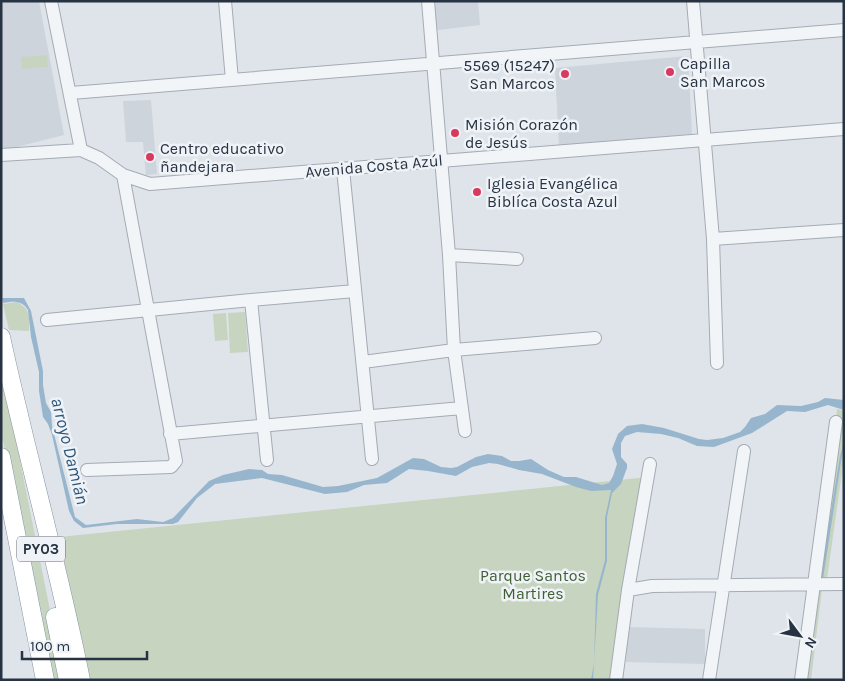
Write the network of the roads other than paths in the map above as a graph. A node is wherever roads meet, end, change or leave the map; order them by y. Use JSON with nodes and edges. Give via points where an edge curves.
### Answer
{"nodes":[{"id":1,"x":51,"y":1,"type":"edge"},
{"id":2,"x":225,"y":1,"type":"edge"},
{"id":3,"x":428,"y":1,"type":"edge"},
{"id":4,"x":693,"y":1,"type":"edge"},
{"id":5,"x":844,"y":30,"type":"edge"},
{"id":6,"x":696,"y":42,"type":"junction"},
{"id":7,"x":433,"y":64,"type":"junction"},
{"id":8,"x":232,"y":80,"type":"junction"},
{"id":9,"x":71,"y":93,"type":"junction"},
{"id":10,"x":844,"y":129,"type":"edge"},
{"id":11,"x":705,"y":140,"type":"junction"},
{"id":12,"x":81,"y":150,"type":"junction"},
{"id":13,"x":1,"y":155,"type":"edge"},
{"id":14,"x":441,"y":161,"type":"junction"},
{"id":15,"x":343,"y":169,"type":"junction"},
{"id":16,"x":123,"y":175,"type":"junction"},
{"id":17,"x":844,"y":230,"type":"edge"},
{"id":18,"x":713,"y":239,"type":"junction"},
{"id":19,"x":449,"y":255,"type":"junction"},
{"id":20,"x":517,"y":259,"type":"dead end"},
{"id":21,"x":355,"y":291,"type":"junction"},
{"id":22,"x":251,"y":300,"type":"junction"},
{"id":23,"x":148,"y":310,"type":"junction"},
{"id":24,"x":47,"y":320,"type":"dead end"},
{"id":25,"x":595,"y":338,"type":"dead end"},
{"id":26,"x":2,"y":339,"type":"edge"},
{"id":27,"x":454,"y":350,"type":"junction"},
{"id":28,"x":363,"y":362,"type":"junction"},
{"id":29,"x":717,"y":363,"type":"dead end"},
{"id":30,"x":462,"y":408,"type":"junction"},
{"id":31,"x":368,"y":416,"type":"junction"},
{"id":32,"x":19,"y":418,"type":"junction"},
{"id":33,"x":836,"y":422,"type":"dead end"},
{"id":34,"x":264,"y":425,"type":"junction"},
{"id":35,"x":464,"y":431,"type":"dead end"},
{"id":36,"x":170,"y":434,"type":"junction"},
{"id":37,"x":744,"y":450,"type":"dead end"},
{"id":38,"x":1,"y":457,"type":"edge"},
{"id":39,"x":372,"y":459,"type":"dead end"},
{"id":40,"x":266,"y":460,"type":"dead end"},
{"id":41,"x":650,"y":464,"type":"dead end"},
{"id":42,"x":86,"y":470,"type":"dead end"},
{"id":43,"x":814,"y":584,"type":"junction"},
{"id":44,"x":844,"y":584,"type":"edge"},
{"id":45,"x":723,"y":585,"type":"junction"},
{"id":46,"x":628,"y":590,"type":"junction"},
{"id":47,"x":45,"y":680,"type":"edge"},
{"id":48,"x":68,"y":680,"type":"edge"},
{"id":49,"x":81,"y":680,"type":"edge"},
{"id":50,"x":616,"y":680,"type":"edge"},
{"id":51,"x":709,"y":680,"type":"edge"},
{"id":52,"x":801,"y":680,"type":"edge"}],
"edges":[{"from":1,"to":9,"type":"street"},
{"from":2,"to":8,"type":"street"},
{"from":3,"to":7,"type":"street"},
{"from":4,"to":6,"type":"street"},
{"from":5,"to":6,"type":"street"},
{"from":6,"to":7,"type":"street"},
{"from":6,"to":11,"type":"street"},
{"from":7,"to":8,"type":"street"},
{"from":7,"to":14,"type":"street"},
{"from":8,"to":9,"type":"street"},
{"from":9,"to":12,"type":"street"},
{"from":10,"to":11,"type":"street","name":"Avenida Costa Azúl"},
{"from":11,"to":14,"type":"street","name":"Avenida Costa Azúl"},
{"from":11,"to":18,"type":"street"},
{"from":12,"to":13,"type":"street","name":"Avenida Costa Azúl"},
{"from":12,"to":16,"type":"street","name":"Avenida Costa Azúl"},
{"from":14,"to":15,"type":"street","name":"Avenida Costa Azúl"},
{"from":14,"to":19,"type":"street"},
{"from":15,"to":16,"type":"street","name":"Avenida Costa Azúl","via":[[150,184]]},
{"from":15,"to":21,"type":"street"},
{"from":16,"to":23,"type":"street"},
{"from":17,"to":18,"type":"street"},
{"from":18,"to":29,"type":"street"},
{"from":19,"to":20,"type":"street"},
{"from":19,"to":27,"type":"street"},
{"from":21,"to":22,"type":"street"},
{"from":21,"to":28,"type":"street"},
{"from":22,"to":23,"type":"street"},
{"from":22,"to":34,"type":"street"},
{"from":23,"to":24,"type":"street"},
{"from":23,"to":36,"type":"street"},
{"from":25,"to":27,"type":"street"},
{"from":26,"to":32,"type":"highway","number":"PY03"},
{"from":27,"to":28,"type":"street"},
{"from":27,"to":30,"type":"street"},
{"from":28,"to":31,"type":"street"},
{"from":30,"to":31,"type":"street"},
{"from":30,"to":35,"type":"street"},
{"from":31,"to":34,"type":"street"},
{"from":31,"to":39,"type":"street"},
{"from":32,"to":48,"type":"highway","number":"PY03","via":[[27,484]]},
{"from":32,"to":49,"type":"highway","number":"PY03"},
{"from":33,"to":43,"type":"street"},
{"from":34,"to":36,"type":"street"},
{"from":34,"to":40,"type":"street"},
{"from":36,"to":42,"type":"street","via":[[176,461],[171,467]]},
{"from":37,"to":45,"type":"street"},
{"from":38,"to":47,"type":"highway","number":"PY03"},
{"from":41,"to":46,"type":"street"},
{"from":43,"to":44,"type":"street"},
{"from":43,"to":45,"type":"street"},
{"from":43,"to":52,"type":"street"},
{"from":45,"to":46,"type":"street","via":[[652,586]]},
{"from":45,"to":51,"type":"street"},
{"from":46,"to":50,"type":"street"}]}
